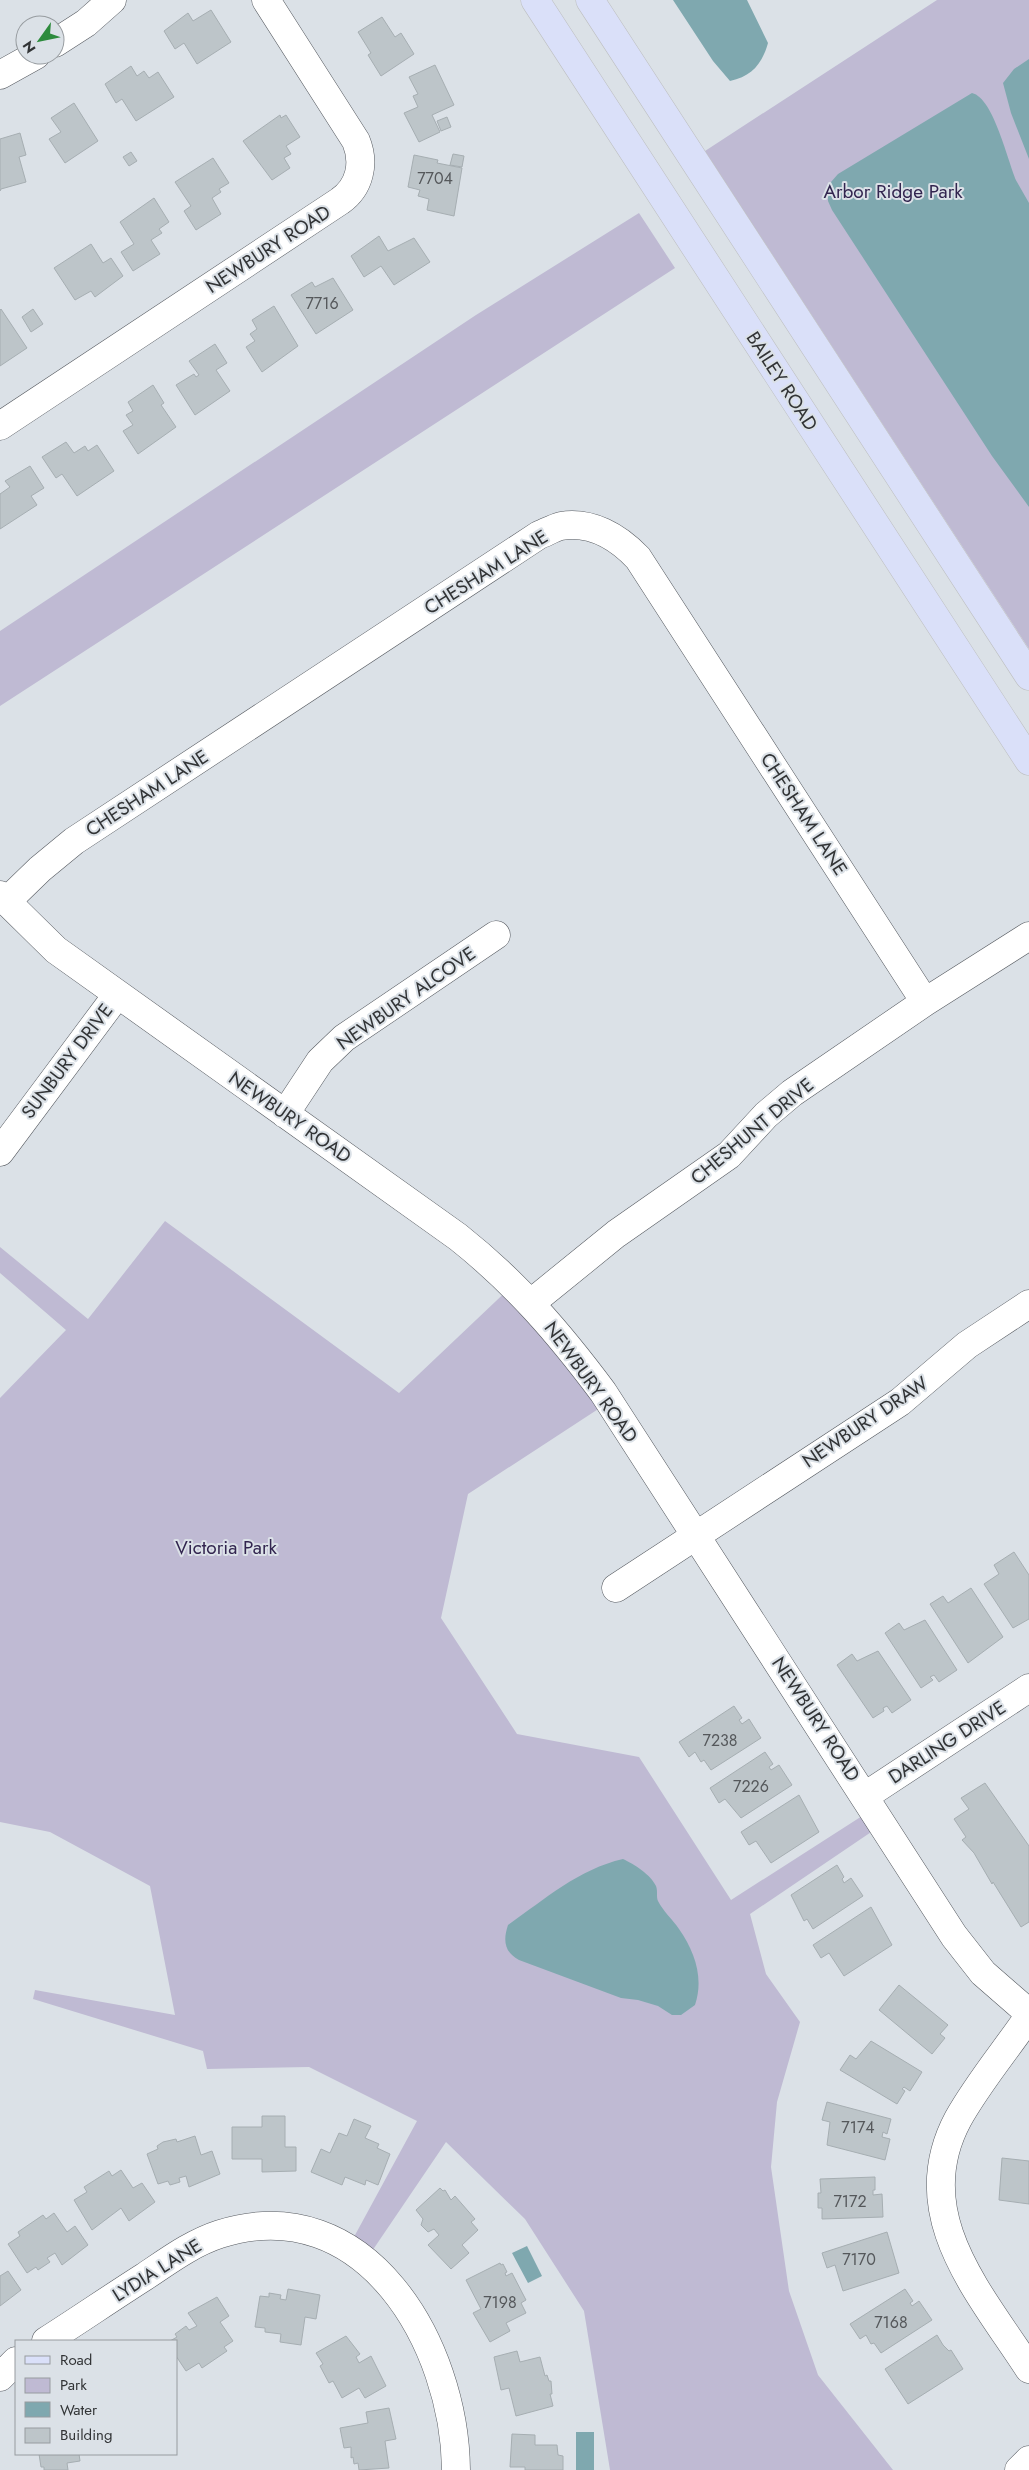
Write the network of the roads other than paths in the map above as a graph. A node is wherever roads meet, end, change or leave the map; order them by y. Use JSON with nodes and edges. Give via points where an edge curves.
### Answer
{"nodes":[{"id":1,"x":112,"y":0,"type":"edge"},
{"id":2,"x":266,"y":0,"type":"edge"},
{"id":3,"x":535,"y":0,"type":"edge"},
{"id":4,"x":590,"y":0,"type":"edge"},
{"id":5,"x":65,"y":37,"type":"edge"},
{"id":6,"x":18,"y":65,"type":"edge"},
{"id":7,"x":0,"y":75,"type":"edge"},
{"id":8,"x":0,"y":426,"type":"edge"},
{"id":9,"x":1029,"y":676,"type":"edge"},
{"id":10,"x":1029,"y":761,"type":"edge"},
{"id":11,"x":3,"y":899,"type":"edge"},
{"id":12,"x":496,"y":935,"type":"dead end"},
{"id":13,"x":1029,"y":936,"type":"edge"},
{"id":14,"x":117,"y":995,"type":"junction"},
{"id":15,"x":925,"y":1002,"type":"junction"},
{"id":16,"x":284,"y":1114,"type":"junction"},
{"id":17,"x":0,"y":1152,"type":"edge"},
{"id":18,"x":531,"y":1303,"type":"junction"},
{"id":19,"x":1029,"y":1304,"type":"edge"},
{"id":20,"x":696,"y":1534,"type":"junction"},
{"id":21,"x":616,"y":1588,"type":"dead end"},
{"id":22,"x":1029,"y":1688,"type":"edge"},
{"id":23,"x":866,"y":1796,"type":"junction"},
{"id":24,"x":1029,"y":2015,"type":"edge"},
{"id":25,"x":48,"y":2340,"type":"edge"},
{"id":26,"x":15,"y":2362,"type":"edge"},
{"id":27,"x":1029,"y":2369,"type":"edge"},
{"id":28,"x":0,"y":2377,"type":"edge"},
{"id":29,"x":1029,"y":2460,"type":"edge"},
{"id":30,"x":456,"y":2470,"type":"edge"},
{"id":31,"x":1019,"y":2470,"type":"edge"}],
"edges":[{"from":1,"to":5,"type":"street"},
{"from":2,"to":8,"type":"street","name":"NEWBURY ROAD","via":[[356,141],[361,160],[355,185],[340,202]]},
{"from":3,"to":10,"type":"main road","name":"BAILEY ROAD"},
{"from":4,"to":9,"type":"main road"},
{"from":6,"to":7,"type":"street"},
{"from":11,"to":14,"type":"street","name":"NEWBURY ROAD","via":[[56,950]]},
{"from":11,"to":15,"type":"street","name":"CHESHAM LANE","via":[[74,840],[530,541],[560,526],[584,527],[605,532],[638,558]]},
{"from":12,"to":16,"type":"street","name":"NEWBURY ALCOVE","via":[[344,1038],[320,1061]]},
{"from":13,"to":15,"type":"street","name":"CHESHUNT DRIVE"},
{"from":14,"to":16,"type":"street","name":"NEWBURY ROAD"},
{"from":14,"to":17,"type":"street","name":"SUNBURY DRIVE"},
{"from":15,"to":18,"type":"street","name":"CHESHUNT DRIVE","via":[[792,1093],[729,1155],[616,1234]]},
{"from":16,"to":18,"type":"street","name":"NEWBURY ROAD","via":[[465,1242]]},
{"from":18,"to":20,"type":"street","name":"NEWBURY ROAD","via":[[563,1338],[602,1392]]},
{"from":19,"to":20,"type":"street","name":"NEWBURY DRAW","via":[[967,1346],[900,1402]]},
{"from":20,"to":21,"type":"street","name":"NEWBURY DRAW"},
{"from":20,"to":23,"type":"street","name":"NEWBURY ROAD"},
{"from":22,"to":23,"type":"street","name":"DARLING DRIVE"},
{"from":23,"to":24,"type":"street","name":"NEWBURY ROAD","via":[[971,1959]]},
{"from":24,"to":27,"type":"street","via":[[959,2119],[943,2163],[941,2188],[942,2216],[950,2241]]},
{"from":25,"to":30,"type":"street","name":"LYDIA LANE","via":[[184,2250],[211,2237],[241,2229],[270,2227],[323,2236],[358,2254],[380,2273],[401,2298],[422,2332],[449,2405]]},
{"from":26,"to":28,"type":"street"},
{"from":29,"to":31,"type":"street"}]}
